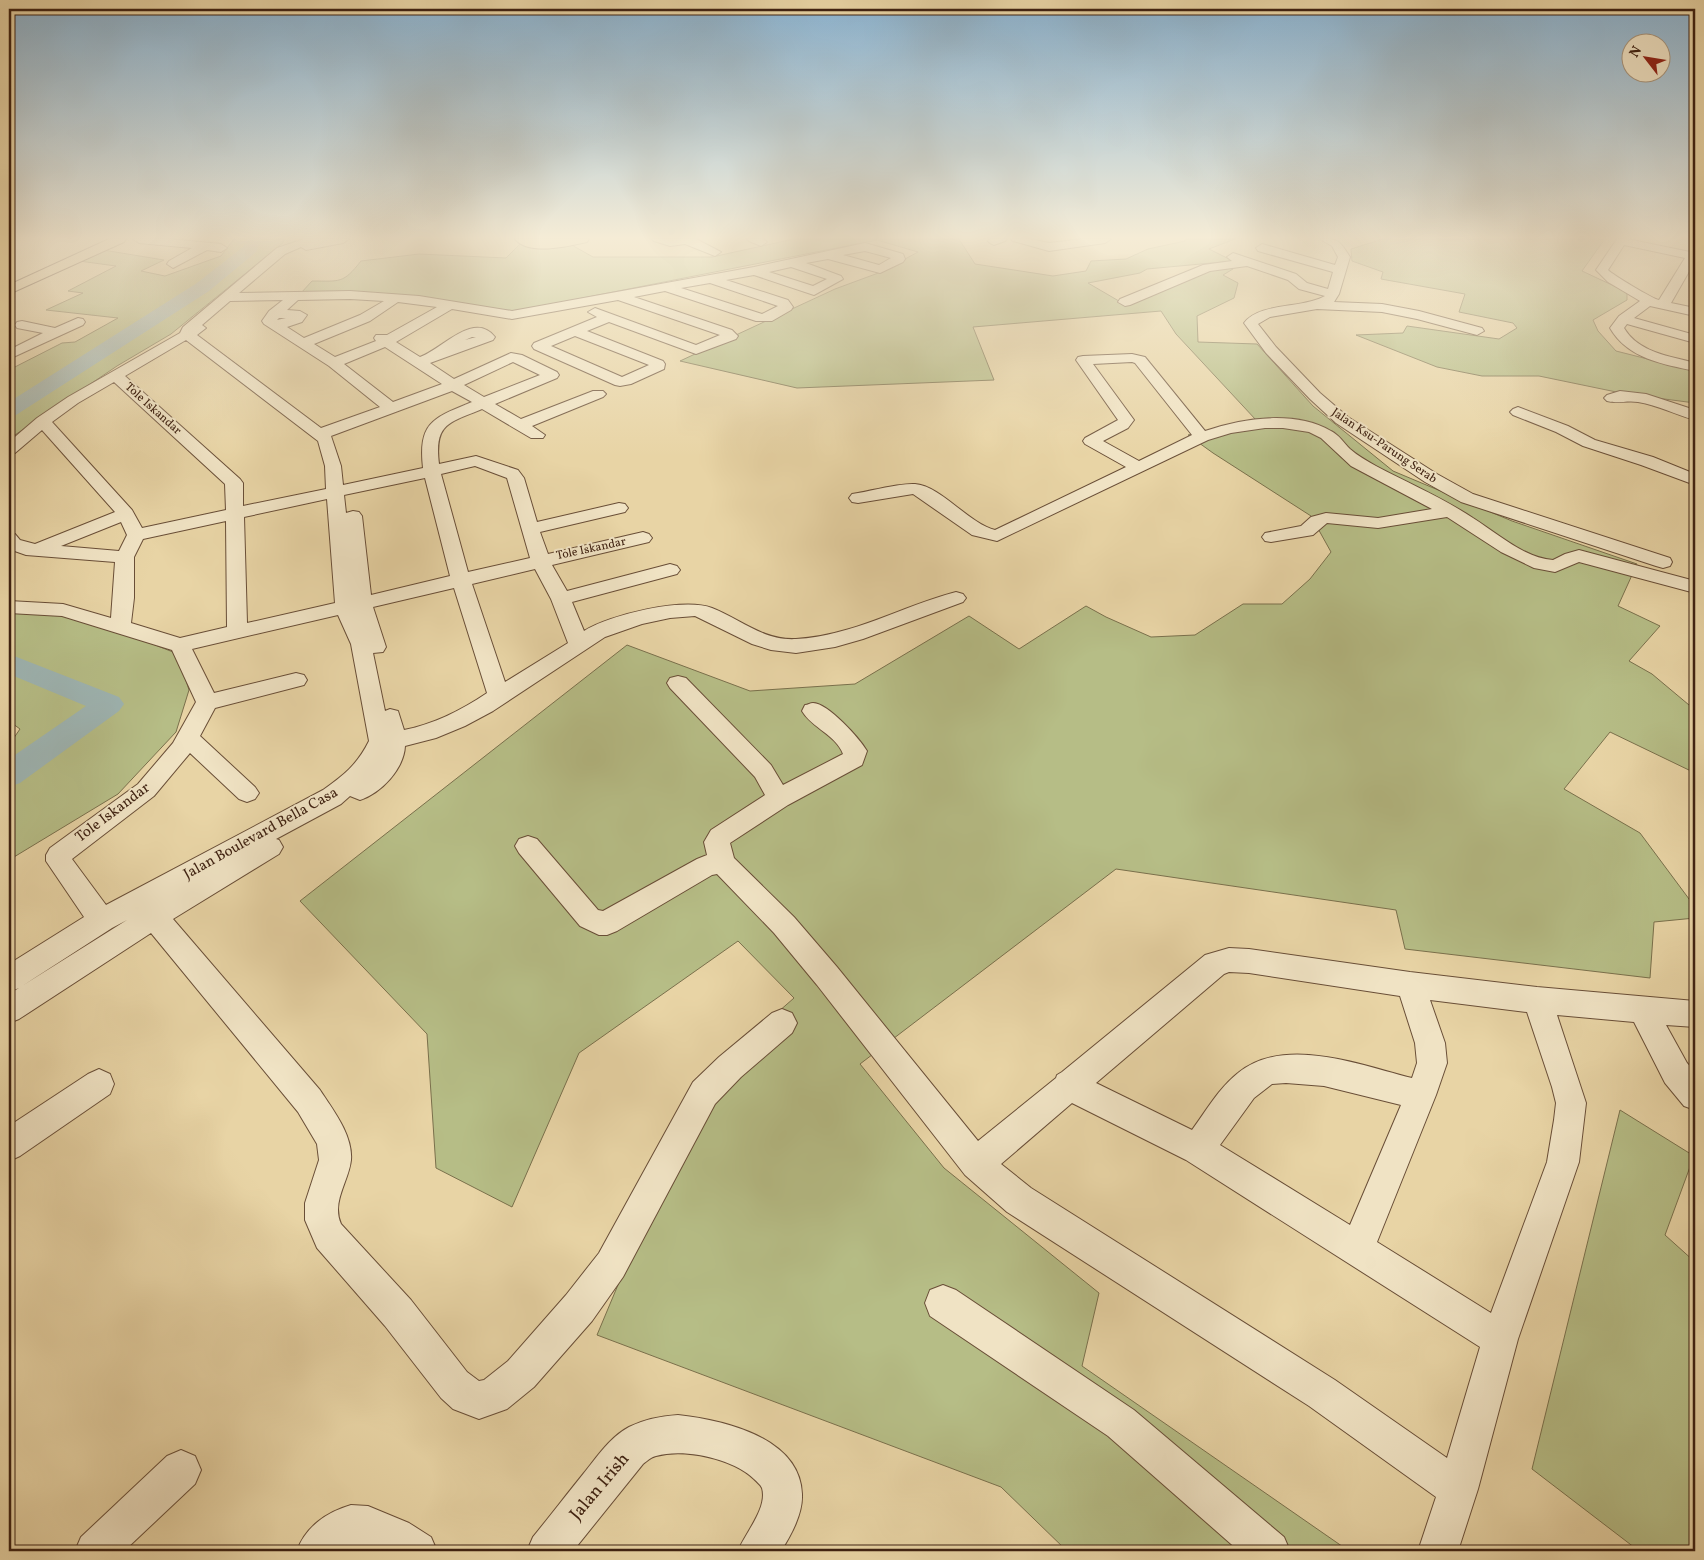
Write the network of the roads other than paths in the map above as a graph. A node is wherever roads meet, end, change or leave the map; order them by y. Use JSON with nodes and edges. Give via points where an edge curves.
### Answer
{"nodes":[{"id":1,"x":212,"y":312,"type":"edge"},
{"id":2,"x":282,"y":312,"type":"edge"},
{"id":3,"x":373,"y":312,"type":"edge"},
{"id":4,"x":433,"y":312,"type":"edge"},
{"id":5,"x":493,"y":312,"type":"edge"},
{"id":6,"x":555,"y":312,"type":"edge"},
{"id":7,"x":592,"y":312,"type":"edge"},
{"id":8,"x":664,"y":312,"type":"edge"},
{"id":9,"x":740,"y":312,"type":"edge"},
{"id":10,"x":777,"y":312,"type":"edge"},
{"id":11,"x":1280,"y":312,"type":"edge"},
{"id":12,"x":1402,"y":312,"type":"edge"},
{"id":13,"x":1635,"y":312,"type":"edge"},
{"id":14,"x":610,"y":317,"type":"junction"},
{"id":15,"x":1624,"y":320,"type":"junction"},
{"id":16,"x":78,"y":322,"type":"dead end"},
{"id":17,"x":22,"y":325,"type":"dead end"},
{"id":18,"x":504,"y":330,"type":"dead end"},
{"id":19,"x":1477,"y":331,"type":"dead end"},
{"id":20,"x":56,"y":332,"type":"junction"},
{"id":21,"x":576,"y":332,"type":"junction"},
{"id":22,"x":191,"y":333,"type":"junction"},
{"id":23,"x":1695,"y":339,"type":"edge"},
{"id":24,"x":384,"y":340,"type":"junction"},
{"id":25,"x":303,"y":343,"type":"junction"},
{"id":26,"x":11,"y":352,"type":"edge"},
{"id":27,"x":332,"y":361,"type":"junction"},
{"id":28,"x":419,"y":362,"type":"junction"},
{"id":29,"x":1695,"y":367,"type":"edge"},
{"id":30,"x":116,"y":376,"type":"junction"},
{"id":31,"x":453,"y":385,"type":"junction"},
{"id":32,"x":598,"y":394,"type":"dead end"},
{"id":33,"x":1612,"y":398,"type":"dead end"},
{"id":34,"x":484,"y":402,"type":"junction"},
{"id":35,"x":391,"y":408,"type":"junction"},
{"id":36,"x":1518,"y":412,"type":"dead end"},
{"id":37,"x":1695,"y":415,"type":"edge"},
{"id":38,"x":43,"y":421,"type":"junction"},
{"id":39,"x":520,"y":424,"type":"junction"},
{"id":40,"x":324,"y":433,"type":"junction"},
{"id":41,"x":537,"y":434,"type":"dead end"},
{"id":42,"x":1202,"y":437,"type":"junction"},
{"id":43,"x":428,"y":440,"type":"junction"},
{"id":44,"x":9,"y":450,"type":"edge"},
{"id":45,"x":476,"y":461,"type":"junction"},
{"id":46,"x":1140,"y":468,"type":"junction"},
{"id":47,"x":432,"y":470,"type":"junction"},
{"id":48,"x":1695,"y":480,"type":"edge"},
{"id":49,"x":342,"y":490,"type":"junction"},
{"id":50,"x":858,"y":498,"type":"dead end"},
{"id":51,"x":619,"y":508,"type":"dead end"},
{"id":52,"x":1450,"y":511,"type":"junction"},
{"id":53,"x":235,"y":513,"type":"junction"},
{"id":54,"x":126,"y":514,"type":"junction"},
{"id":55,"x":529,"y":529,"type":"junction"},
{"id":56,"x":136,"y":535,"type":"junction"},
{"id":57,"x":1271,"y":537,"type":"dead end"},
{"id":58,"x":9,"y":538,"type":"edge"},
{"id":59,"x":643,"y":538,"type":"dead end"},
{"id":60,"x":40,"y":550,"type":"junction"},
{"id":61,"x":126,"y":557,"type":"junction"},
{"id":62,"x":540,"y":560,"type":"junction"},
{"id":63,"x":670,"y":570,"type":"dead end"},
{"id":64,"x":1695,"y":574,"type":"edge"},
{"id":65,"x":460,"y":581,"type":"junction"},
{"id":66,"x":1695,"y":587,"type":"edge"},
{"id":67,"x":956,"y":598,"type":"dead end"},
{"id":68,"x":561,"y":599,"type":"junction"},
{"id":69,"x":353,"y":605,"type":"junction"},
{"id":70,"x":9,"y":607,"type":"edge"},
{"id":71,"x":120,"y":627,"type":"junction"},
{"id":72,"x":237,"y":631,"type":"junction"},
{"id":73,"x":180,"y":645,"type":"junction"},
{"id":74,"x":579,"y":645,"type":"junction"},
{"id":75,"x":296,"y":680,"type":"dead end"},
{"id":76,"x":678,"y":683,"type":"dead end"},
{"id":77,"x":499,"y":696,"type":"junction"},
{"id":78,"x":207,"y":702,"type":"junction"},
{"id":79,"x":813,"y":711,"type":"dead end"},
{"id":80,"x":188,"y":738,"type":"junction"},
{"id":81,"x":387,"y":741,"type":"junction"},
{"id":82,"x":208,"y":756,"type":"junction"},
{"id":83,"x":146,"y":790,"type":"junction"},
{"id":84,"x":247,"y":793,"type":"dead end"},
{"id":85,"x":779,"y":798,"type":"junction"},
{"id":86,"x":528,"y":846,"type":"dead end"},
{"id":87,"x":722,"y":863,"type":"junction"},
{"id":88,"x":148,"y":908,"type":"junction"},
{"id":89,"x":102,"y":920,"type":"junction"},
{"id":90,"x":9,"y":979,"type":"edge"},
{"id":91,"x":1410,"y":985,"type":"junction"},
{"id":92,"x":1537,"y":1000,"type":"junction"},
{"id":93,"x":1642,"y":1009,"type":"junction"},
{"id":94,"x":9,"y":1010,"type":"edge"},
{"id":95,"x":1695,"y":1014,"type":"edge"},
{"id":96,"x":782,"y":1023,"type":"dead end"},
{"id":97,"x":99,"y":1084,"type":"dead end"},
{"id":98,"x":1068,"y":1085,"type":"junction"},
{"id":99,"x":1421,"y":1095,"type":"junction"},
{"id":100,"x":1695,"y":1096,"type":"edge"},
{"id":101,"x":9,"y":1145,"type":"edge"},
{"id":102,"x":1197,"y":1149,"type":"junction"},
{"id":103,"x":976,"y":1164,"type":"junction"},
{"id":104,"x":1358,"y":1250,"type":"junction"},
{"id":105,"x":943,"y":1303,"type":"dead end"},
{"id":106,"x":1500,"y":1339,"type":"junction"},
{"id":107,"x":181,"y":1470,"type":"dead end"},
{"id":108,"x":1458,"y":1489,"type":"junction"},
{"id":109,"x":95,"y":1551,"type":"edge"},
{"id":110,"x":317,"y":1551,"type":"edge"},
{"id":111,"x":417,"y":1551,"type":"edge"},
{"id":112,"x":547,"y":1551,"type":"edge"},
{"id":113,"x":758,"y":1551,"type":"edge"},
{"id":114,"x":1270,"y":1551,"type":"edge"},
{"id":115,"x":1438,"y":1551,"type":"edge"}],
"edges":[{"from":1,"to":22,"type":"street","via":[[188,330]]},
{"from":2,"to":25,"type":"street","via":[[276,320]]},
{"from":3,"to":25,"type":"street"},
{"from":4,"to":24,"type":"street"},
{"from":5,"to":6,"type":"street","via":[[512,315],[512,327]]},
{"from":7,"to":14,"type":"street"},
{"from":8,"to":14,"type":"street","via":[[731,336],[696,350]]},
{"from":9,"to":10,"type":"street","via":[[767,318]]},
{"from":11,"to":64,"type":"street","name":"Jalan Ksu-Parung Serab","via":[[1256,318],[1255,330],[1315,396],[1342,420],[1453,491]]},
{"from":12,"to":19,"type":"street"},
{"from":13,"to":15,"type":"street"},
{"from":14,"to":21,"type":"street"},
{"from":15,"to":23,"type":"street"},
{"from":15,"to":29,"type":"street","via":[[1617,328],[1620,336],[1631,345]]},
{"from":16,"to":20,"type":"street"},
{"from":17,"to":20,"type":"street"},
{"from":18,"to":28,"type":"street"},
{"from":20,"to":26,"type":"street"},
{"from":21,"to":21,"type":"street","via":[[539,346],[620,382],[660,365]]},
{"from":22,"to":30,"type":"street","via":[[175,339]]},
{"from":22,"to":40,"type":"street","name":"Jalan Boulevard Bella Casa"},
{"from":24,"to":27,"type":"street"},
{"from":24,"to":28,"type":"street"},
{"from":25,"to":27,"type":"street"},
{"from":27,"to":35,"type":"street"},
{"from":28,"to":31,"type":"street"},
{"from":30,"to":38,"type":"street"},
{"from":30,"to":53,"type":"street","name":"Tole Iskandar","via":[[234,482]]},
{"from":31,"to":34,"type":"street"},
{"from":31,"to":34,"type":"street","via":[[512,357],[552,375]]},
{"from":31,"to":35,"type":"street"},
{"from":32,"to":39,"type":"street"},
{"from":33,"to":37,"type":"street","via":[[1633,396]]},
{"from":34,"to":39,"type":"street"},
{"from":34,"to":43,"type":"street","via":[[447,418]]},
{"from":35,"to":40,"type":"street"},
{"from":36,"to":48,"type":"street","via":[[1596,445]]},
{"from":38,"to":44,"type":"street"},
{"from":38,"to":54,"type":"street"},
{"from":39,"to":41,"type":"street"},
{"from":40,"to":49,"type":"street","name":"Jalan Boulevard Bella Casa","via":[[337,436]]},
{"from":42,"to":46,"type":"street"},
{"from":42,"to":46,"type":"street","via":[[1140,360],[1083,360],[1126,420],[1091,441]]},
{"from":42,"to":52,"type":"street","via":[[1231,428],[1267,424],[1292,424],[1314,429],[1327,435],[1364,466]]},
{"from":43,"to":45,"type":"street"},
{"from":43,"to":47,"type":"street"},
{"from":45,"to":47,"type":"street"},
{"from":45,"to":55,"type":"street","via":[[512,474]]},
{"from":46,"to":50,"type":"street","via":[[996,536],[978,531],[926,493],[915,489]]},
{"from":47,"to":49,"type":"street"},
{"from":47,"to":65,"type":"street"},
{"from":49,"to":53,"type":"street"},
{"from":49,"to":69,"type":"street","name":"Jalan Boulevard Bella Casa"},
{"from":51,"to":55,"type":"street"},
{"from":52,"to":57,"type":"street","via":[[1378,523],[1326,518],[1317,521],[1307,531]]},
{"from":52,"to":66,"type":"street","via":[[1501,545],[1540,564],[1557,566],[1579,556]]},
{"from":53,"to":56,"type":"street"},
{"from":53,"to":72,"type":"street","name":"Tole Iskandar"},
{"from":54,"to":56,"type":"street"},
{"from":54,"to":60,"type":"street"},
{"from":55,"to":62,"type":"street"},
{"from":56,"to":61,"type":"street"},
{"from":58,"to":60,"type":"street","via":[[19,547]]},
{"from":59,"to":62,"type":"street","name":"Tole Iskandar"},
{"from":60,"to":61,"type":"street"},
{"from":61,"to":71,"type":"street"},
{"from":62,"to":65,"type":"street","name":"Tole Iskandar"},
{"from":62,"to":68,"type":"street"},
{"from":63,"to":68,"type":"street"},
{"from":65,"to":69,"type":"street","name":"Tole Iskandar"},
{"from":65,"to":77,"type":"street"},
{"from":67,"to":74,"type":"street","via":[[890,623],[796,646],[762,641],[690,608],[605,628]]},
{"from":68,"to":74,"type":"street"},
{"from":69,"to":72,"type":"street"},
{"from":69,"to":81,"type":"street","name":"Jalan Boulevard Bella Casa","via":[[374,634]]},
{"from":70,"to":71,"type":"street","via":[[63,610]]},
{"from":71,"to":73,"type":"street"},
{"from":72,"to":73,"type":"street"},
{"from":73,"to":78,"type":"street"},
{"from":74,"to":77,"type":"street"},
{"from":75,"to":78,"type":"street"},
{"from":76,"to":85,"type":"street","via":[[763,771]]},
{"from":77,"to":81,"type":"street","via":[[443,728]]},
{"from":78,"to":80,"type":"street","name":"Tole Iskandar"},
{"from":79,"to":85,"type":"street","via":[[840,733],[855,751],[855,756],[832,772]]},
{"from":80,"to":82,"type":"street"},
{"from":80,"to":83,"type":"street","name":"Tole Iskandar"},
{"from":81,"to":88,"type":"street","name":"Jalan Boulevard Bella Casa","via":[[394,749],[386,768],[360,791]]},
{"from":82,"to":83,"type":"street"},
{"from":82,"to":84,"type":"street"},
{"from":83,"to":89,"type":"street","name":"Tole Iskandar","via":[[59,855],[59,861]]},
{"from":85,"to":87,"type":"street","via":[[720,836],[717,842]]},
{"from":86,"to":87,"type":"street","via":[[589,918],[599,923],[607,923],[706,866]]},
{"from":87,"to":103,"type":"street","via":[[784,925]]},
{"from":88,"to":89,"type":"street","name":"Jalan Boulevard Bella Casa"},
{"from":88,"to":94,"type":"street","name":"Jalan Boulevard Bella Casa"},
{"from":88,"to":96,"type":"street","via":[[309,1100],[327,1128],[334,1160],[322,1203],[322,1220],[329,1236],[398,1313],[454,1385],[466,1396],[479,1400],[494,1396],[521,1374],[579,1308],[611,1265],[704,1094]]},
{"from":89,"to":90,"type":"street","name":"Jalan Boulevard Bella Casa"},
{"from":91,"to":92,"type":"street"},
{"from":91,"to":98,"type":"street","via":[[1248,961],[1222,961]]},
{"from":91,"to":99,"type":"street","via":[[1432,1052],[1430,1072]]},
{"from":92,"to":93,"type":"street"},
{"from":92,"to":106,"type":"street","via":[[1567,1086],[1570,1120],[1563,1162]]},
{"from":93,"to":95,"type":"street"},
{"from":93,"to":100,"type":"street","via":[[1676,1073]]},
{"from":97,"to":101,"type":"street"},
{"from":98,"to":102,"type":"street"},
{"from":98,"to":103,"type":"street"},
{"from":99,"to":102,"type":"street","via":[[1317,1071],[1271,1070],[1240,1091]]},
{"from":99,"to":104,"type":"street"},
{"from":102,"to":104,"type":"street"},
{"from":103,"to":108,"type":"street","via":[[1018,1200],[1322,1394]]},
{"from":104,"to":106,"type":"street"},
{"from":105,"to":114,"type":"street","via":[[1121,1423]]},
{"from":106,"to":108,"type":"street"},
{"from":107,"to":109,"type":"street"},
{"from":108,"to":115,"type":"street"},
{"from":110,"to":111,"type":"street","via":[[333,1535],[351,1525],[387,1534]]},
{"from":112,"to":113,"type":"street","name":"Jalan Irish","via":[[622,1457],[643,1440],[661,1434],[698,1437],[735,1446],[765,1462],[776,1474],[781,1484],[780,1512]]}]}
